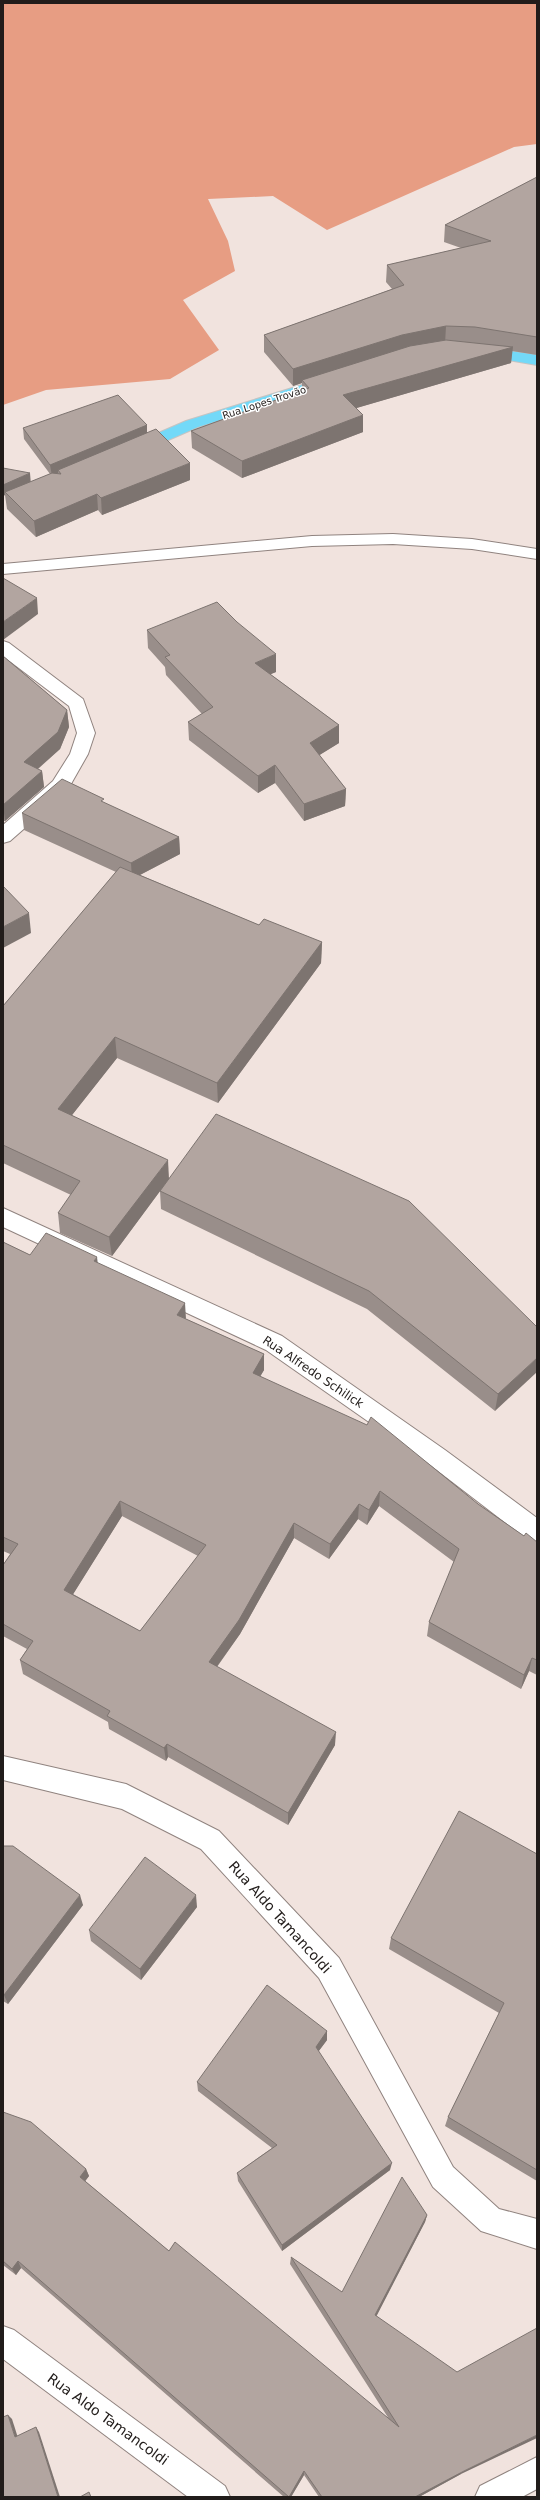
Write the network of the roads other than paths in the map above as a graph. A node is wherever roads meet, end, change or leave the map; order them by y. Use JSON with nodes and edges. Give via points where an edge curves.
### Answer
{"nodes":[{"id":1,"x":466,"y":351,"type":"edge"},
{"id":2,"x":537,"y":360,"type":"edge"},
{"id":3,"x":347,"y":375,"type":"edge"},
{"id":4,"x":119,"y":455,"type":"edge"},
{"id":5,"x":537,"y":554,"type":"edge"},
{"id":6,"x":3,"y":569,"type":"edge"},
{"id":7,"x":3,"y":647,"type":"edge"},
{"id":8,"x":3,"y":836,"type":"edge"},
{"id":9,"x":3,"y":1217,"type":"edge"},
{"id":10,"x":537,"y":1532,"type":"edge"},
{"id":11,"x":3,"y":1768,"type":"edge"},
{"id":12,"x":537,"y":2234,"type":"edge"},
{"id":13,"x":3,"y":2342,"type":"edge"},
{"id":14,"x":537,"y":2472,"type":"edge"},
{"id":15,"x":214,"y":2497,"type":"edge"},
{"id":16,"x":491,"y":2497,"type":"edge"}],
"edges":[{"from":1,"to":2,"type":"main road"},
{"from":3,"to":4,"type":"main road","name":"Rua Lopes Trovão","via":[[192,424]]},
{"from":5,"to":6,"type":"street","via":[[472,544],[393,539],[312,541]]},
{"from":7,"to":8,"type":"street","via":[[77,703],[86,733],[79,754],[60,786]]},
{"from":9,"to":10,"type":"street","name":"Rua Alfredo Schilick","via":[[274,1343],[437,1457]]},
{"from":11,"to":12,"type":"street","name":"Rua Aldo Tamancoldi","via":[[126,1797],[210,1840],[329,1968],[443,2176],[490,2221]]},
{"from":13,"to":15,"type":"street","name":"Rua Aldo Tamancoldi"},
{"from":14,"to":16,"type":"street"}]}
